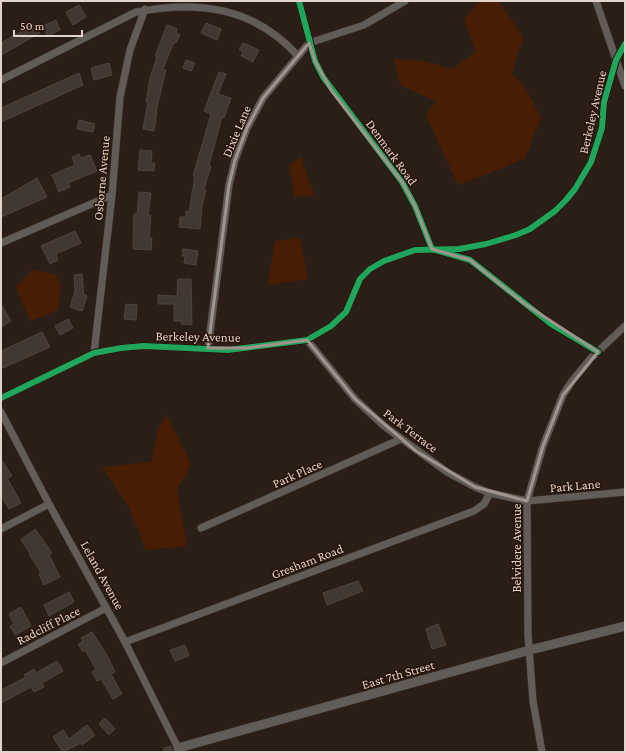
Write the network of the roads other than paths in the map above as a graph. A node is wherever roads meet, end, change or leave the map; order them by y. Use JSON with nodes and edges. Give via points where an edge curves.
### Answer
{"nodes":[{"id":1,"x":299,"y":1,"type":"edge"},
{"id":2,"x":405,"y":1,"type":"edge"},
{"id":3,"x":596,"y":1,"type":"edge"},
{"id":4,"x":145,"y":9,"type":"junction"},
{"id":5,"x":309,"y":43,"type":"junction"},
{"id":6,"x":625,"y":44,"type":"edge"},
{"id":7,"x":298,"y":56,"type":"junction"},
{"id":8,"x":616,"y":60,"type":"junction"},
{"id":9,"x":1,"y":80,"type":"edge"},
{"id":10,"x":625,"y":86,"type":"edge"},
{"id":11,"x":112,"y":196,"type":"junction"},
{"id":12,"x":1,"y":243,"type":"edge"},
{"id":13,"x":432,"y":249,"type":"junction"},
{"id":14,"x":625,"y":326,"type":"edge"},
{"id":15,"x":307,"y":340,"type":"junction"},
{"id":16,"x":208,"y":348,"type":"junction"},
{"id":17,"x":598,"y":352,"type":"junction"},
{"id":18,"x":94,"y":353,"type":"junction"},
{"id":19,"x":1,"y":398,"type":"edge"},
{"id":20,"x":1,"y":412,"type":"edge"},
{"id":21,"x":401,"y":439,"type":"junction"},
{"id":22,"x":625,"y":492,"type":"edge"},
{"id":23,"x":490,"y":493,"type":"junction"},
{"id":24,"x":527,"y":501,"type":"junction"},
{"id":25,"x":48,"y":504,"type":"junction"},
{"id":26,"x":201,"y":528,"type":"dead end"},
{"id":27,"x":1,"y":529,"type":"edge"},
{"id":28,"x":106,"y":608,"type":"junction"},
{"id":29,"x":625,"y":626,"type":"edge"},
{"id":30,"x":125,"y":642,"type":"junction"},
{"id":31,"x":530,"y":650,"type":"junction"},
{"id":32,"x":1,"y":662,"type":"edge"},
{"id":33,"x":179,"y":750,"type":"edge"},
{"id":34,"x":542,"y":752,"type":"edge"}],
"edges":[{"from":1,"to":5,"type":"street","name":"Denmark Road"},
{"from":2,"to":5,"type":"street","via":[[364,25]]},
{"from":3,"to":8,"type":"street"},
{"from":4,"to":7,"type":"street","via":[[195,3],[239,12],[265,26]]},
{"from":4,"to":9,"type":"street"},
{"from":4,"to":11,"type":"street","name":"Osborne Avenue","via":[[130,50],[120,97]]},
{"from":5,"to":7,"type":"street","name":"Dixie Lane"},
{"from":5,"to":13,"type":"street","name":"Denmark Road","via":[[315,61],[331,90],[402,182],[415,206]]},
{"from":6,"to":8,"type":"street","name":"Berkeley Avenue"},
{"from":7,"to":16,"type":"street","name":"Dixie Lane","via":[[263,98],[247,128],[235,160],[229,185]]},
{"from":8,"to":10,"type":"street"},
{"from":8,"to":13,"type":"street","name":"Berkeley Avenue","via":[[604,102],[597,148],[584,176],[566,200],[542,220],[516,235],[472,247]]},
{"from":11,"to":12,"type":"street"},
{"from":11,"to":18,"type":"street","name":"Osborne Avenue"},
{"from":13,"to":15,"type":"street","name":"Berkeley Avenue","via":[[415,250],[399,255],[370,269],[360,280],[346,312],[331,326]]},
{"from":13,"to":17,"type":"street","via":[[475,263],[551,324]]},
{"from":14,"to":17,"type":"street","name":"Belvidere Avenue"},
{"from":15,"to":16,"type":"street","name":"Berkeley Avenue","via":[[228,350]]},
{"from":15,"to":21,"type":"street","name":"Park Terrace","via":[[355,399]]},
{"from":16,"to":18,"type":"street","name":"Berkeley Avenue","via":[[144,346]]},
{"from":17,"to":24,"type":"street","name":"Belvidere Avenue","via":[[563,395],[543,446]]},
{"from":18,"to":19,"type":"street","name":"Berkeley Avenue"},
{"from":20,"to":25,"type":"street","name":"Leland Avenue"},
{"from":21,"to":23,"type":"street","name":"Park Terrace","via":[[447,472]]},
{"from":21,"to":26,"type":"street","name":"Park Place"},
{"from":22,"to":24,"type":"street","name":"Park Lane"},
{"from":23,"to":24,"type":"street","name":"Park Terrace"},
{"from":23,"to":30,"type":"street","name":"Gresham Road","via":[[484,504],[474,511]]},
{"from":24,"to":31,"type":"street","name":"Belvidere Avenue"},
{"from":25,"to":27,"type":"street"},
{"from":25,"to":28,"type":"street","name":"Leland Avenue"},
{"from":28,"to":30,"type":"street","name":"Leland Avenue"},
{"from":28,"to":32,"type":"street","name":"Radcliff Place"},
{"from":29,"to":31,"type":"street","name":"East 7th Street"},
{"from":30,"to":33,"type":"street","name":"Leland Avenue"},
{"from":31,"to":33,"type":"street","name":"East 7th Street"},
{"from":31,"to":34,"type":"street","name":"Belvidere Avenue","via":[[533,701]]}]}
